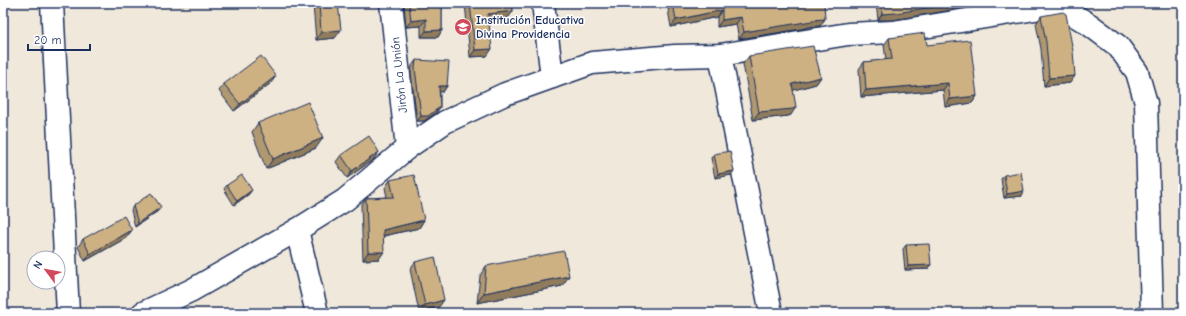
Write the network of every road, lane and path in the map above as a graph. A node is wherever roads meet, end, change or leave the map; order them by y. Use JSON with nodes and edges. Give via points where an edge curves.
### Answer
{"nodes":[{"id":1,"x":52,"y":3,"type":"edge"},
{"id":2,"x":391,"y":3,"type":"edge"},
{"id":3,"x":543,"y":3,"type":"edge"},
{"id":4,"x":1065,"y":4,"type":"edge"},
{"id":5,"x":720,"y":54,"type":"junction"},
{"id":6,"x":552,"y":77,"type":"junction"},
{"id":7,"x":407,"y":148,"type":"junction"},
{"id":8,"x":297,"y":230,"type":"junction"},
{"id":9,"x":68,"y":313,"type":"edge"},
{"id":10,"x":143,"y":313,"type":"edge"},
{"id":11,"x":317,"y":313,"type":"edge"},
{"id":12,"x":772,"y":313,"type":"edge"},
{"id":13,"x":1152,"y":313,"type":"edge"}],
"edges":[{"from":1,"to":9,"type":"street"},
{"from":2,"to":7,"type":"street","name":"Jirón La Unión"},
{"from":3,"to":6,"type":"street"},
{"from":4,"to":5,"type":"street","via":[[893,32],[848,34]]},
{"from":4,"to":13,"type":"street","via":[[1118,46],[1137,72],[1146,102]]},
{"from":5,"to":6,"type":"street","via":[[592,63]]},
{"from":5,"to":12,"type":"street"},
{"from":6,"to":7,"type":"street","via":[[506,94],[445,122]]},
{"from":7,"to":8,"type":"street","via":[[345,200]]},
{"from":8,"to":10,"type":"street","via":[[192,290]]},
{"from":8,"to":11,"type":"street"}]}
